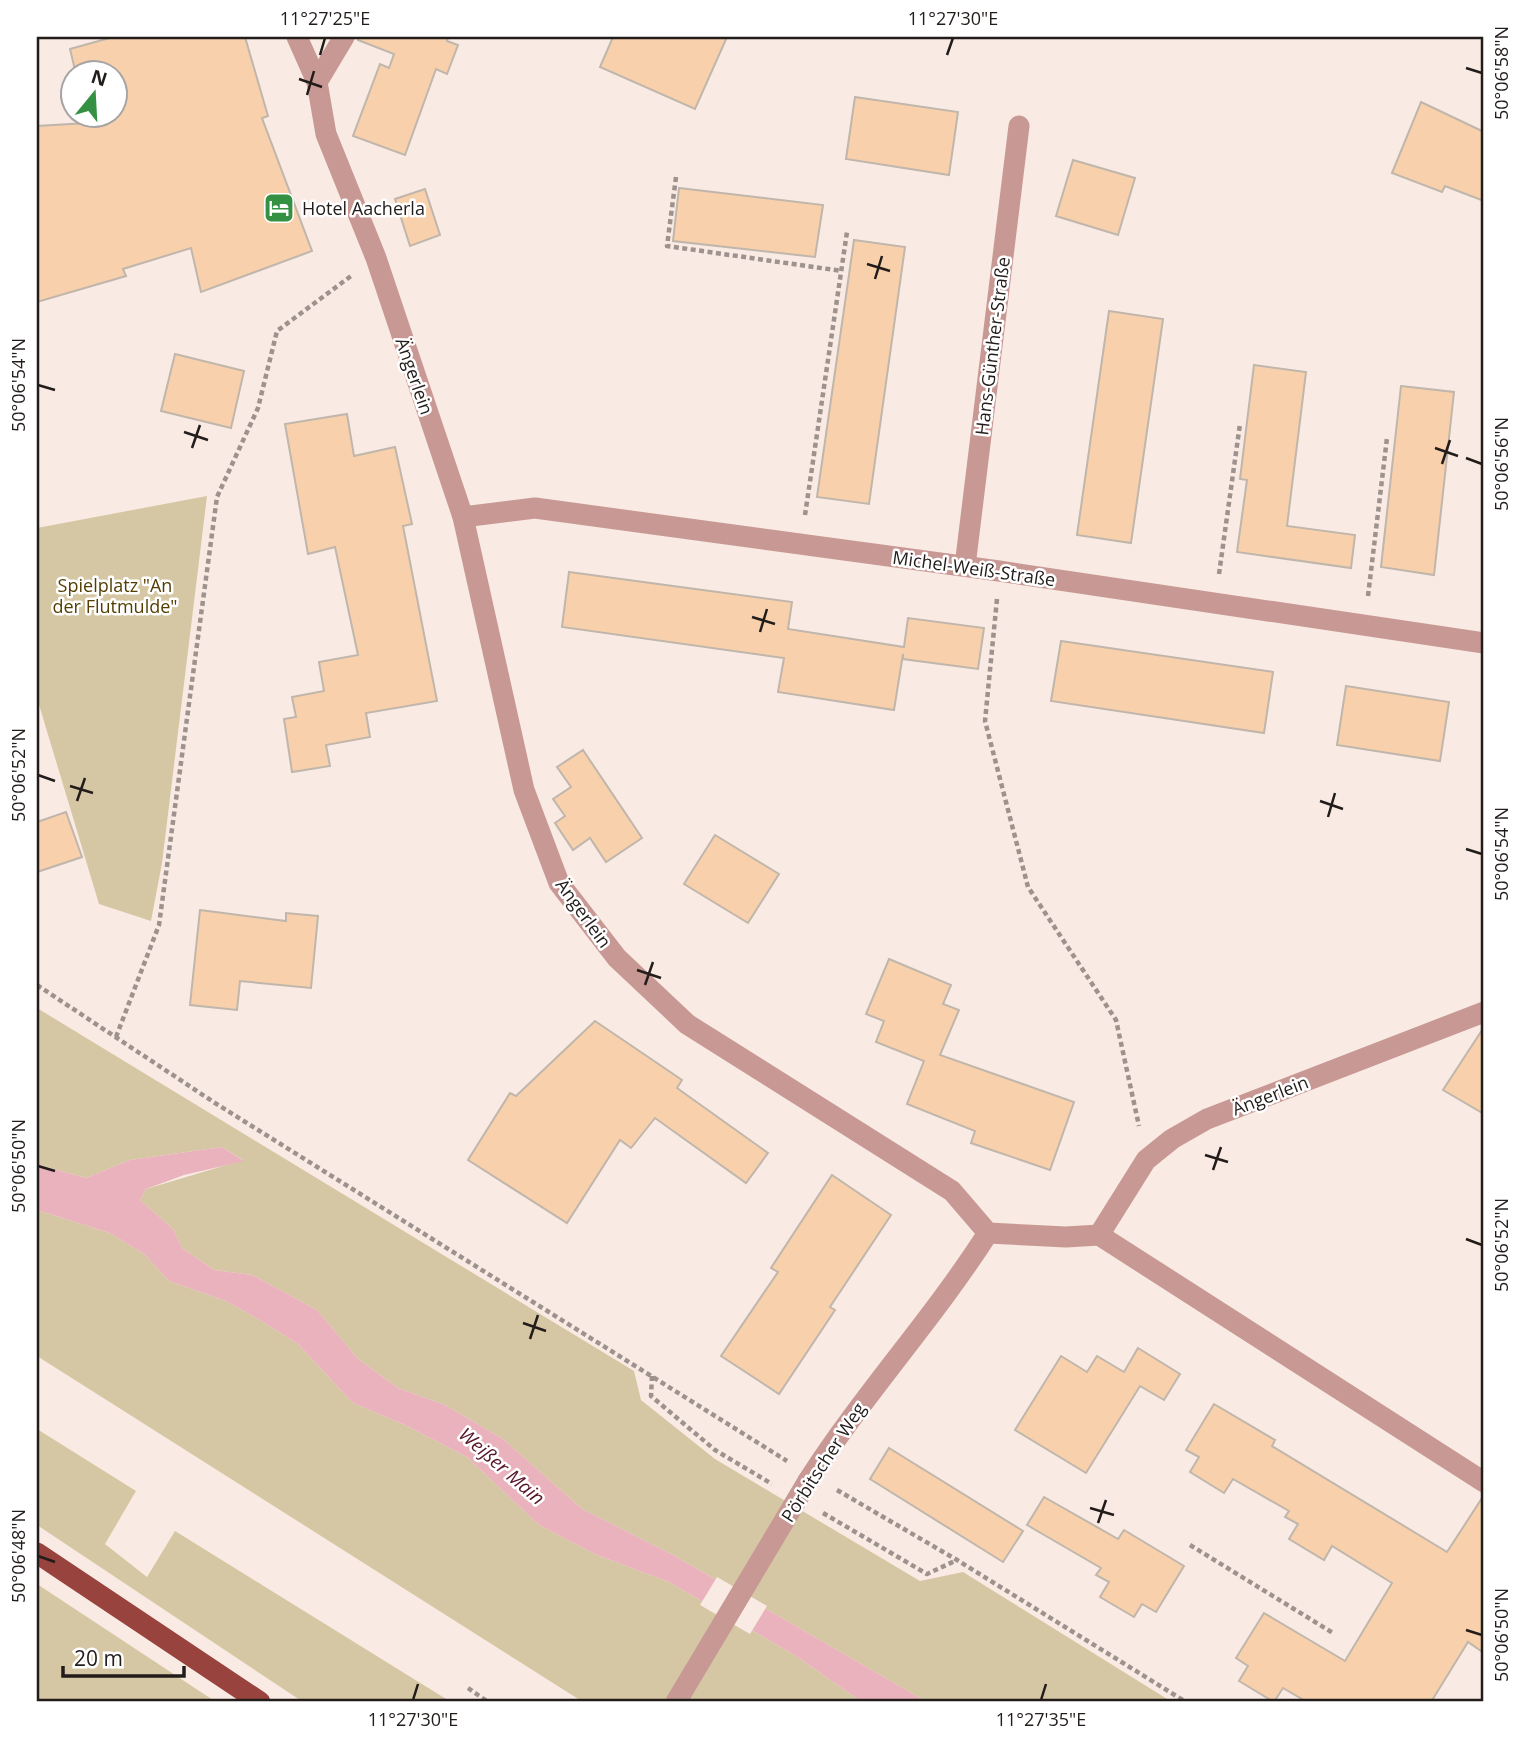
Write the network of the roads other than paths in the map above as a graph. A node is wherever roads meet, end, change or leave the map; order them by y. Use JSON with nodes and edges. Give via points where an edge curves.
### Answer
{"nodes":[{"id":1,"x":297,"y":37,"type":"edge"},
{"id":2,"x":344,"y":37,"type":"edge"},
{"id":3,"x":317,"y":82,"type":"junction"},
{"id":4,"x":1019,"y":126,"type":"dead end"},
{"id":5,"x":463,"y":517,"type":"junction"},
{"id":6,"x":965,"y":566,"type":"junction"},
{"id":7,"x":1484,"y":643,"type":"edge"},
{"id":8,"x":1484,"y":1012,"type":"edge"},
{"id":9,"x":988,"y":1233,"type":"junction"},
{"id":10,"x":1099,"y":1235,"type":"junction"},
{"id":11,"x":1484,"y":1482,"type":"edge"},
{"id":12,"x":37,"y":1553,"type":"edge"},
{"id":13,"x":260,"y":1702,"type":"edge"},
{"id":14,"x":676,"y":1702,"type":"edge"}],
"edges":[{"from":1,"to":3,"type":"street","name":"Ängerlein"},
{"from":2,"to":3,"type":"street"},
{"from":3,"to":5,"type":"street","name":"Ängerlein","via":[[326,134],[376,258]]},
{"from":4,"to":6,"type":"street","name":"Hans-Günther-Straße"},
{"from":5,"to":6,"type":"street","name":"Michel-Weiß-Straße","via":[[535,508]]},
{"from":5,"to":9,"type":"street","name":"Ängerlein","via":[[524,790],[559,883],[617,958],[687,1024],[952,1191]]},
{"from":6,"to":7,"type":"street","name":"Michel-Weiß-Straße"},
{"from":8,"to":10,"type":"street","name":"Ängerlein","via":[[1207,1119],[1172,1139],[1146,1160]]},
{"from":9,"to":10,"type":"street"},
{"from":9,"to":14,"type":"street","name":"Pörbitscher Weg","bridge":true,"via":[[953,1287],[854,1411]]},
{"from":10,"to":11,"type":"street"},
{"from":12,"to":13,"type":"highway"}]}
